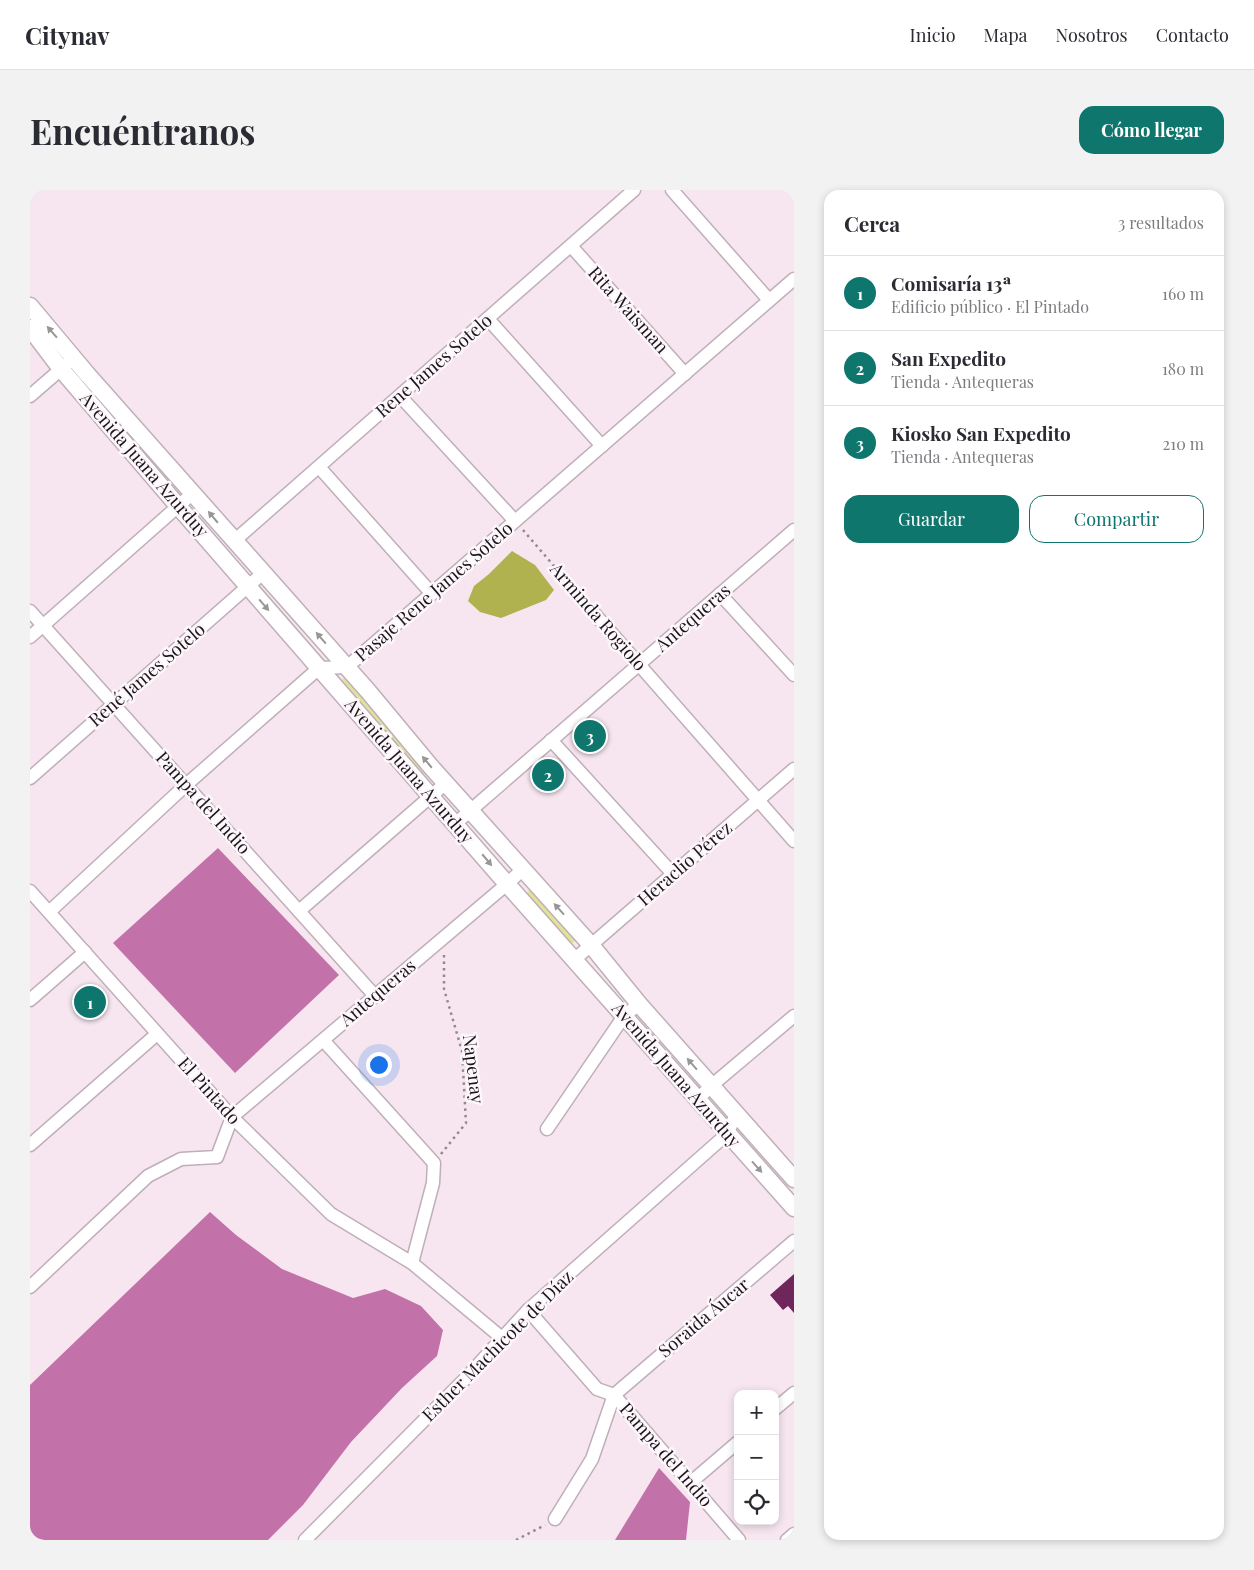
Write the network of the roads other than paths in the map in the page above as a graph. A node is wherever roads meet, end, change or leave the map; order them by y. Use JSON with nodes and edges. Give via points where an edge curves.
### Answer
{"nodes":[{"id":1,"x":634,"y":190,"type":"edge"},
{"id":2,"x":672,"y":190,"type":"edge"},
{"id":3,"x":571,"y":246,"type":"junction"},
{"id":4,"x":794,"y":279,"type":"edge"},
{"id":5,"x":769,"y":300,"type":"junction"},
{"id":6,"x":30,"y":306,"type":"edge"},
{"id":7,"x":488,"y":319,"type":"junction"},
{"id":8,"x":30,"y":328,"type":"edge"},
{"id":9,"x":74,"y":358,"type":"junction"},
{"id":10,"x":61,"y":369,"type":"junction"},
{"id":11,"x":685,"y":374,"type":"junction"},
{"id":12,"x":30,"y":396,"type":"edge"},
{"id":13,"x":400,"y":396,"type":"junction"},
{"id":14,"x":602,"y":446,"type":"junction"},
{"id":15,"x":319,"y":467,"type":"junction"},
{"id":16,"x":193,"y":493,"type":"junction"},
{"id":17,"x":178,"y":506,"type":"junction"},
{"id":18,"x":515,"y":521,"type":"junction"},
{"id":19,"x":794,"y":530,"type":"edge"},
{"id":20,"x":234,"y":541,"type":"junction"},
{"id":21,"x":263,"y":573,"type":"junction"},
{"id":22,"x":248,"y":586,"type":"junction"},
{"id":23,"x":432,"y":594,"type":"junction"},
{"id":24,"x":720,"y":594,"type":"junction"},
{"id":25,"x":30,"y":611,"type":"edge"},
{"id":26,"x":592,"y":611,"type":"road end"},
{"id":27,"x":43,"y":626,"type":"junction"},
{"id":28,"x":30,"y":637,"type":"edge"},
{"id":29,"x":640,"y":664,"type":"junction"},
{"id":30,"x":319,"y":668,"type":"junction"},
{"id":31,"x":347,"y":668,"type":"junction"},
{"id":32,"x":794,"y":675,"type":"edge"},
{"id":33,"x":113,"y":705,"type":"junction"},
{"id":34,"x":552,"y":740,"type":"junction"},
{"id":35,"x":794,"y":769,"type":"edge"},
{"id":36,"x":30,"y":778,"type":"edge"},
{"id":37,"x":446,"y":783,"type":"junction"},
{"id":38,"x":187,"y":784,"type":"junction"},
{"id":39,"x":432,"y":796,"type":"junction"},
{"id":40,"x":758,"y":801,"type":"junction"},
{"id":41,"x":470,"y":810,"type":"junction"},
{"id":42,"x":456,"y":823,"type":"junction"},
{"id":43,"x":794,"y":841,"type":"edge"},
{"id":44,"x":522,"y":869,"type":"junction"},
{"id":45,"x":673,"y":874,"type":"junction"},
{"id":46,"x":507,"y":884,"type":"junction"},
{"id":47,"x":30,"y":891,"type":"edge"},
{"id":48,"x":299,"y":911,"type":"junction"},
{"id":49,"x":49,"y":912,"type":"junction"},
{"id":50,"x":591,"y":945,"type":"junction"},
{"id":51,"x":85,"y":952,"type":"junction"},
{"id":52,"x":575,"y":959,"type":"junction"},
{"id":53,"x":375,"y":996,"type":"junction"},
{"id":54,"x":30,"y":1000,"type":"edge"},
{"id":55,"x":639,"y":1004,"type":"junction"},
{"id":56,"x":624,"y":1016,"type":"junction"},
{"id":57,"x":794,"y":1016,"type":"edge"},
{"id":58,"x":158,"y":1034,"type":"junction"},
{"id":59,"x":323,"y":1040,"type":"junction"},
{"id":60,"x":711,"y":1086,"type":"junction"},
{"id":61,"x":698,"y":1099,"type":"junction"},
{"id":62,"x":736,"y":1115,"type":"junction"},
{"id":63,"x":232,"y":1117,"type":"junction"},
{"id":64,"x":547,"y":1129,"type":"dead end"},
{"id":65,"x":727,"y":1134,"type":"junction"},
{"id":66,"x":30,"y":1145,"type":"edge"},
{"id":67,"x":794,"y":1179,"type":"edge"},
{"id":68,"x":794,"y":1208,"type":"edge"},
{"id":69,"x":794,"y":1241,"type":"edge"},
{"id":70,"x":412,"y":1263,"type":"junction"},
{"id":71,"x":30,"y":1287,"type":"edge"},
{"id":72,"x":528,"y":1310,"type":"junction"},
{"id":73,"x":502,"y":1338,"type":"junction"},
{"id":74,"x":794,"y":1393,"type":"edge"},
{"id":75,"x":614,"y":1395,"type":"junction"},
{"id":76,"x":779,"y":1406,"type":"edge"},
{"id":77,"x":734,"y":1445,"type":"edge"},
{"id":78,"x":690,"y":1483,"type":"junction"},
{"id":79,"x":555,"y":1519,"type":"road end"},
{"id":80,"x":794,"y":1534,"type":"edge"},
{"id":81,"x":305,"y":1540,"type":"edge"},
{"id":82,"x":739,"y":1540,"type":"edge"},
{"id":83,"x":787,"y":1540,"type":"edge"}],
"edges":[{"from":1,"to":3,"type":"street","name":"Rene James Sotelo"},
{"from":2,"to":5,"type":"street"},
{"from":3,"to":7,"type":"street","name":"Rene James Sotelo"},
{"from":3,"to":11,"type":"street","name":"Rita Waisman"},
{"from":4,"to":5,"type":"street","name":"Pasaje Rene James Sotelo"},
{"from":5,"to":11,"type":"street","name":"Pasaje Rene James Sotelo"},
{"from":9,"to":6,"type":"main road","name":"Avenida Juana Azurduy","one_way":true},
{"from":7,"to":13,"type":"street","name":"Rene James Sotelo"},
{"from":7,"to":14,"type":"street"},
{"from":8,"to":10,"type":"main road","name":"Avenida Juana Azurduy"},
{"from":9,"to":10,"type":"street"},
{"from":9,"to":16,"type":"main road","name":"Avenida Juana Azurduy"},
{"from":10,"to":12,"type":"street"},
{"from":10,"to":17,"type":"main road","name":"Avenida Juana Azurduy"},
{"from":11,"to":14,"type":"street","name":"Pasaje Rene James Sotelo"},
{"from":13,"to":15,"type":"street","name":"Rene James Sotelo"},
{"from":13,"to":18,"type":"street"},
{"from":14,"to":18,"type":"street","name":"Pasaje Rene James Sotelo"},
{"from":15,"to":20,"type":"street","name":"Rene James Sotelo"},
{"from":15,"to":23,"type":"street"},
{"from":16,"to":17,"type":"street"},
{"from":20,"to":16,"type":"main road","name":"Avenida Juana Azurduy","one_way":true},
{"from":17,"to":22,"type":"main road","name":"Avenida Juana Azurduy"},
{"from":17,"to":27,"type":"street"},
{"from":18,"to":23,"type":"street","name":"Pasaje Rene James Sotelo"},
{"from":19,"to":24,"type":"street","name":"Antequeras"},
{"from":20,"to":21,"type":"main road","name":"Avenida Juana Azurduy"},
{"from":21,"to":22,"type":"street","name":"René James Sotelo"},
{"from":31,"to":21,"type":"main road","name":"Avenida Juana Azurduy","one_way":true},
{"from":22,"to":30,"type":"main road","name":"Avenida Juana Azurduy","one_way":true},
{"from":22,"to":33,"type":"street","name":"René James Sotelo"},
{"from":23,"to":31,"type":"street","name":"Pasaje Rene James Sotelo"},
{"from":24,"to":29,"type":"street","name":"Antequeras"},
{"from":24,"to":32,"type":"street"},
{"from":25,"to":27,"type":"street","name":"Pampa del Indio"},
{"from":26,"to":29,"type":"street","name":"Arminda Rogiolo"},
{"from":27,"to":28,"type":"street"},
{"from":27,"to":33,"type":"street","name":"Pampa del Indio"},
{"from":29,"to":34,"type":"street","name":"Antequeras"},
{"from":29,"to":40,"type":"street","name":"Arminda Rogiolo"},
{"from":30,"to":31,"type":"street","name":"Pasaje Rene James Sotelo"},
{"from":30,"to":38,"type":"street"},
{"from":30,"to":39,"type":"main road","name":"Avenida Juana Azurduy"},
{"from":37,"to":31,"type":"main road","name":"Avenida Juana Azurduy","one_way":true},
{"from":33,"to":36,"type":"street","name":"René James Sotelo"},
{"from":33,"to":38,"type":"street","name":"Pampa del Indio"},
{"from":34,"to":41,"type":"street","name":"Antequeras"},
{"from":34,"to":45,"type":"street"},
{"from":35,"to":40,"type":"street","name":"Heraclio Pérez"},
{"from":37,"to":39,"type":"street"},
{"from":37,"to":41,"type":"main road","name":"Avenida Juana Azurduy"},
{"from":38,"to":48,"type":"street","name":"Pampa del Indio"},
{"from":38,"to":49,"type":"street"},
{"from":39,"to":42,"type":"main road","name":"Avenida Juana Azurduy"},
{"from":39,"to":48,"type":"street"},
{"from":40,"to":43,"type":"street","name":"Arminda Rogiolo"},
{"from":40,"to":45,"type":"street","name":"Heraclio Pérez"},
{"from":41,"to":42,"type":"street","name":"Antequeras"},
{"from":41,"to":44,"type":"main road","name":"Avenida Juana Azurduy"},
{"from":42,"to":46,"type":"main road","name":"Avenida Juana Azurduy","one_way":true},
{"from":44,"to":46,"type":"street","name":"Antequeras"},
{"from":50,"to":44,"type":"main road","name":"Avenida Juana Azurduy","one_way":true},
{"from":45,"to":50,"type":"street","name":"Heraclio Pérez"},
{"from":46,"to":52,"type":"main road","name":"Avenida Juana Azurduy"},
{"from":46,"to":53,"type":"street","name":"Antequeras"},
{"from":47,"to":49,"type":"street","name":"El Pintado"},
{"from":48,"to":53,"type":"street","name":"Pampa del Indio"},
{"from":49,"to":51,"type":"street","name":"El Pintado"},
{"from":50,"to":52,"type":"street","name":"Heraclio Pérez"},
{"from":50,"to":55,"type":"main road","name":"Avenida Juana Azurduy"},
{"from":51,"to":54,"type":"street"},
{"from":51,"to":58,"type":"street","name":"El Pintado"},
{"from":52,"to":56,"type":"main road","name":"Avenida Juana Azurduy"},
{"from":53,"to":59,"type":"street","name":"Antequeras"},
{"from":55,"to":56,"type":"street"},
{"from":60,"to":55,"type":"main road","name":"Avenida Juana Azurduy","one_way":true},
{"from":56,"to":61,"type":"main road","name":"Avenida Juana Azurduy"},
{"from":56,"to":64,"type":"street"},
{"from":57,"to":60,"type":"street"},
{"from":58,"to":63,"type":"street","name":"El Pintado"},
{"from":58,"to":66,"type":"street"},
{"from":59,"to":63,"type":"street","name":"Antequeras"},
{"from":59,"to":70,"type":"street","via":[[434,1163],[433,1183]]},
{"from":60,"to":61,"type":"street"},
{"from":60,"to":62,"type":"main road","name":"Avenida Juana Azurduy"},
{"from":61,"to":65,"type":"main road","name":"Avenida Juana Azurduy"},
{"from":62,"to":65,"type":"street","name":"Esther Machicote de Díaz"},
{"from":62,"to":67,"type":"main road","name":"Avenida Juana Azurduy"},
{"from":63,"to":70,"type":"street","name":"El Pintado","via":[[331,1214]]},
{"from":63,"to":71,"type":"street","via":[[217,1157],[181,1159],[148,1176]]},
{"from":65,"to":68,"type":"main road","name":"Avenida Juana Azurduy","one_way":true},
{"from":65,"to":72,"type":"street","name":"Esther Machicote de Díaz"},
{"from":69,"to":75,"type":"street","name":"Soraida Áucar"},
{"from":70,"to":73,"type":"street","name":"El Pintado"},
{"from":72,"to":73,"type":"street","name":"Esther Machicote de Díaz"},
{"from":72,"to":75,"type":"street","name":"Pampa del Indio","via":[[597,1389]]},
{"from":73,"to":81,"type":"street","name":"Esther Machicote de Díaz"},
{"from":74,"to":76,"type":"street"},
{"from":75,"to":78,"type":"street","name":"Pampa del Indio"},
{"from":75,"to":79,"type":"street","via":[[592,1460]]},
{"from":77,"to":78,"type":"street"},
{"from":78,"to":82,"type":"street","name":"Pampa del Indio"},
{"from":80,"to":83,"type":"street"}]}
